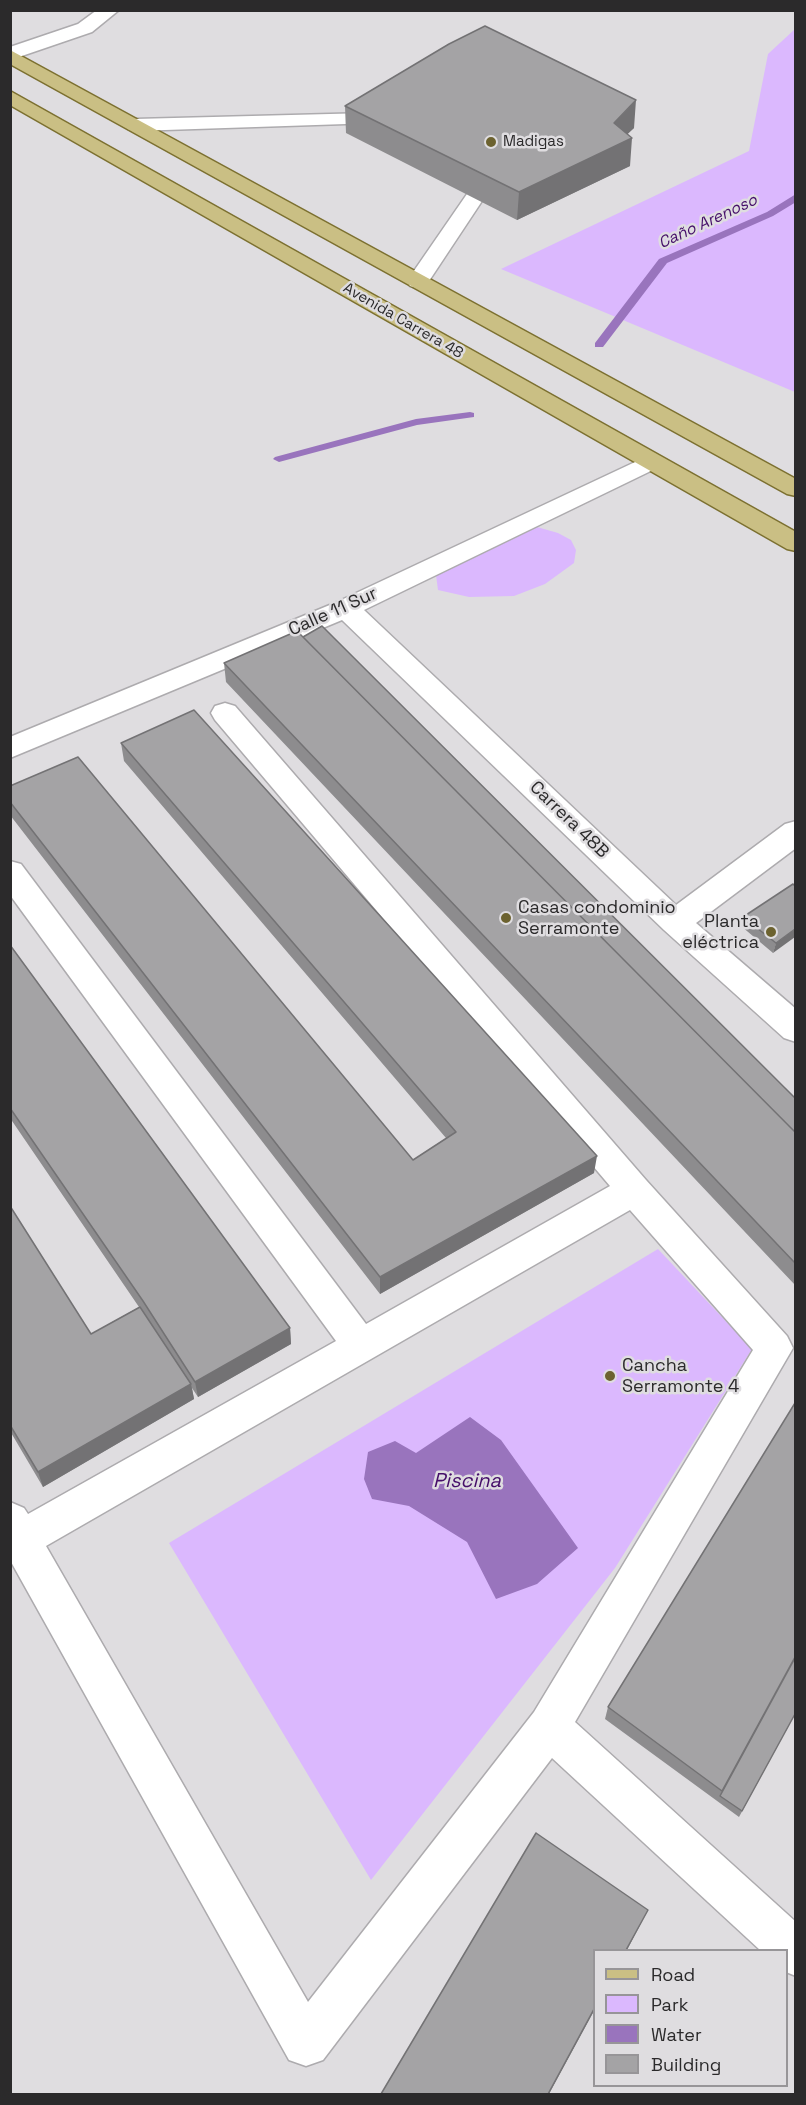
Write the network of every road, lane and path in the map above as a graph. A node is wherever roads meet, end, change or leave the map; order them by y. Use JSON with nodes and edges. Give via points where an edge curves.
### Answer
{"nodes":[{"id":1,"x":110,"y":10,"type":"edge"},
{"id":2,"x":10,"y":55,"type":"edge"},
{"id":3,"x":10,"y":97,"type":"edge"},
{"id":4,"x":369,"y":119,"type":"edge"},
{"id":5,"x":135,"y":125,"type":"junction"},
{"id":6,"x":474,"y":198,"type":"edge"},
{"id":7,"x":418,"y":281,"type":"junction"},
{"id":8,"x":650,"y":462,"type":"junction"},
{"id":9,"x":795,"y":489,"type":"edge"},
{"id":10,"x":795,"y":543,"type":"edge"},
{"id":11,"x":346,"y":608,"type":"junction"},
{"id":12,"x":225,"y":713,"type":"dead end"},
{"id":13,"x":10,"y":748,"type":"edge"},
{"id":14,"x":795,"y":832,"type":"edge"},
{"id":15,"x":10,"y":872,"type":"edge"},
{"id":16,"x":675,"y":922,"type":"junction"},
{"id":17,"x":795,"y":1029,"type":"edge"},
{"id":18,"x":634,"y":1190,"type":"junction"},
{"id":19,"x":361,"y":1346,"type":"junction"},
{"id":20,"x":16,"y":1530,"type":"edge"},
{"id":21,"x":549,"y":1726,"type":"junction"},
{"id":22,"x":795,"y":1953,"type":"edge"}],
"edges":[{"from":1,"to":2,"type":"street","via":[[85,28]]},
{"from":2,"to":5,"type":"main road"},
{"from":3,"to":8,"type":"main road","name":"Avenida Carrera 48"},
{"from":4,"to":5,"type":"street"},
{"from":5,"to":7,"type":"main road"},
{"from":6,"to":7,"type":"street"},
{"from":7,"to":9,"type":"main road"},
{"from":8,"to":10,"type":"main road","name":"Avenida Carrera 48"},
{"from":8,"to":11,"type":"street","name":"Calle 11 Sur"},
{"from":11,"to":13,"type":"street","name":"Calle 11 Sur"},
{"from":11,"to":16,"type":"street","name":"Carrera 48B"},
{"from":12,"to":18,"type":"street"},
{"from":14,"to":16,"type":"street"},
{"from":15,"to":19,"type":"street"},
{"from":16,"to":17,"type":"street","name":"Carrera 48B"},
{"from":18,"to":19,"type":"street"},
{"from":18,"to":21,"type":"street","via":[[774,1348]]},
{"from":19,"to":20,"type":"street"},
{"from":20,"to":21,"type":"street","via":[[306,2043]]},
{"from":21,"to":22,"type":"street"}]}
